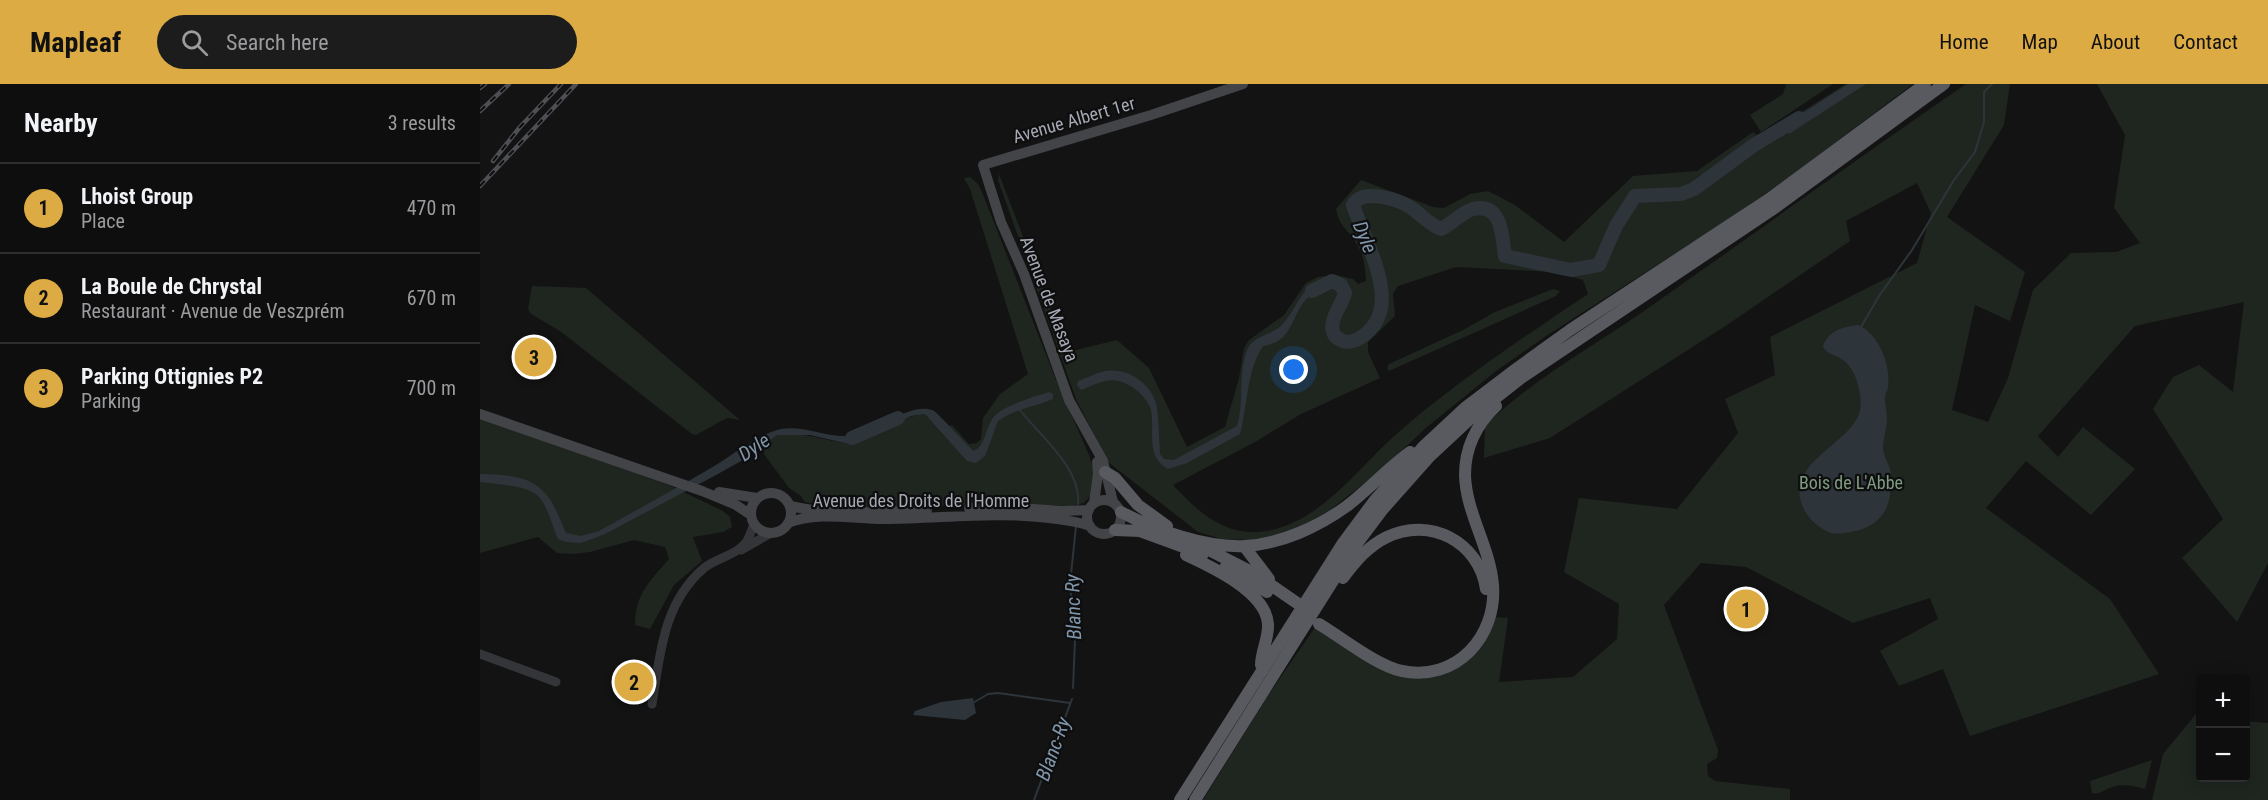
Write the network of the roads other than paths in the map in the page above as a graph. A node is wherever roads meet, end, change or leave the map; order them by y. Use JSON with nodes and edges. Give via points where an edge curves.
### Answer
{"nodes":[{"id":1,"x":1243,"y":84,"type":"edge"},
{"id":2,"x":1925,"y":84,"type":"edge"},
{"id":3,"x":1944,"y":84,"type":"edge"},
{"id":4,"x":983,"y":165,"type":"joint"},
{"id":5,"x":1521,"y":378,"type":"junction"},
{"id":6,"x":480,"y":414,"type":"edge"},
{"id":7,"x":1091,"y":442,"type":"junction"},
{"id":8,"x":1423,"y":447,"type":"junction"},
{"id":9,"x":1105,"y":472,"type":"junction"},
{"id":10,"x":702,"y":491,"type":"junction"},
{"id":11,"x":758,"y":498,"type":"junction"},
{"id":12,"x":1113,"y":502,"type":"junction"},
{"id":13,"x":790,"y":506,"type":"junction"},
{"id":14,"x":1091,"y":506,"type":"junction"},
{"id":15,"x":1121,"y":512,"type":"junction"},
{"id":16,"x":753,"y":519,"type":"junction"},
{"id":17,"x":789,"y":523,"type":"junction"},
{"id":18,"x":1090,"y":526,"type":"junction"},
{"id":19,"x":1115,"y":530,"type":"junction"},
{"id":20,"x":771,"y":533,"type":"junction"},
{"id":21,"x":1175,"y":534,"type":"junction"},
{"id":22,"x":1158,"y":537,"type":"junction"},
{"id":23,"x":1244,"y":546,"type":"junction"},
{"id":24,"x":733,"y":552,"type":"junction"},
{"id":25,"x":1277,"y":590,"type":"junction"},
{"id":26,"x":1324,"y":594,"type":"junction"},
{"id":27,"x":480,"y":654,"type":"edge"},
{"id":28,"x":1262,"y":670,"type":"junction"},
{"id":29,"x":556,"y":682,"type":"dead end"},
{"id":30,"x":652,"y":704,"type":"dead end"},
{"id":31,"x":1180,"y":800,"type":"edge"},
{"id":32,"x":1195,"y":800,"type":"edge"}],
"edges":[{"from":1,"to":4,"type":"main road","name":"Avenue Albert 1er"},
{"from":2,"to":8,"type":"highway","via":[[1769,199],[1516,369],[1466,407]]},
{"from":3,"to":5,"type":"highway","via":[[1776,207]]},
{"from":4,"to":7,"type":"main road","name":"Avenue de Masaya","via":[[1069,400]]},
{"from":5,"to":26,"type":"highway","via":[[1430,456],[1383,509]]},
{"from":5,"to":26,"type":"highway","via":[[1476,429],[1466,457],[1467,491],[1493,584],[1491,615],[1478,643],[1454,663],[1438,669],[1401,671],[1320,621],[1376,653],[1407,664],[1441,661],[1464,647],[1482,622],[1487,594],[1484,577],[1465,548],[1444,534],[1420,528],[1386,537]]},
{"from":6,"to":10,"type":"main road"},
{"from":7,"to":9,"type":"main road","name":"Avenue de Masaya"},
{"from":7,"to":14,"type":"main road","name":"Avenue de Masaya","via":[[1098,474]]},
{"from":8,"to":23,"type":"highway","via":[[1409,453],[1327,519],[1290,536]]},
{"from":8,"to":28,"type":"highway","via":[[1343,543]]},
{"from":9,"to":12,"type":"main road","name":"Avenue de Masaya"},
{"from":9,"to":21,"type":"highway"},
{"from":10,"to":11,"type":"main road"},
{"from":10,"to":16,"type":"main road","via":[[736,505]]},
{"from":11,"to":13,"type":"main road","via":[[774,493],[784,497]]},
{"from":11,"to":16,"type":"main road","via":[[753,505]]},
{"from":12,"to":14,"type":"main road","via":[[1103,500]]},
{"from":12,"to":15,"type":"main road"},
{"from":13,"to":14,"type":"main road","name":"Avenue des Droits de l'Homme","via":[[884,512],[1004,507],[1061,511]]},
{"from":13,"to":17,"type":"main road"},
{"from":14,"to":18,"type":"main road"},
{"from":15,"to":19,"type":"main road"},
{"from":15,"to":21,"type":"highway"},
{"from":16,"to":20,"type":"main road","via":[[760,530]]},
{"from":16,"to":24,"type":"street","via":[[746,542]]},
{"from":17,"to":18,"type":"main road","name":"Avenue des Droits de l'Homme","via":[[803,518],[1004,514],[1062,519]]},
{"from":17,"to":20,"type":"main road"},
{"from":18,"to":19,"type":"main road","via":[[1104,534]]},
{"from":19,"to":22,"type":"highway","via":[[1140,531]]},
{"from":20,"to":24,"type":"street"},
{"from":21,"to":23,"type":"highway"},
{"from":21,"to":25,"type":"highway","via":[[1252,572]]},
{"from":22,"to":25,"type":"highway","via":[[1198,552],[1295,605]]},
{"from":22,"to":28,"type":"highway","via":[[1165,545],[1201,562],[1257,599],[1268,621]]},
{"from":23,"to":25,"type":"highway"},
{"from":24,"to":30,"type":"street","via":[[702,570],[673,607],[664,634]]},
{"from":26,"to":32,"type":"highway"},
{"from":27,"to":29,"type":"street"},
{"from":28,"to":31,"type":"highway"}]}
